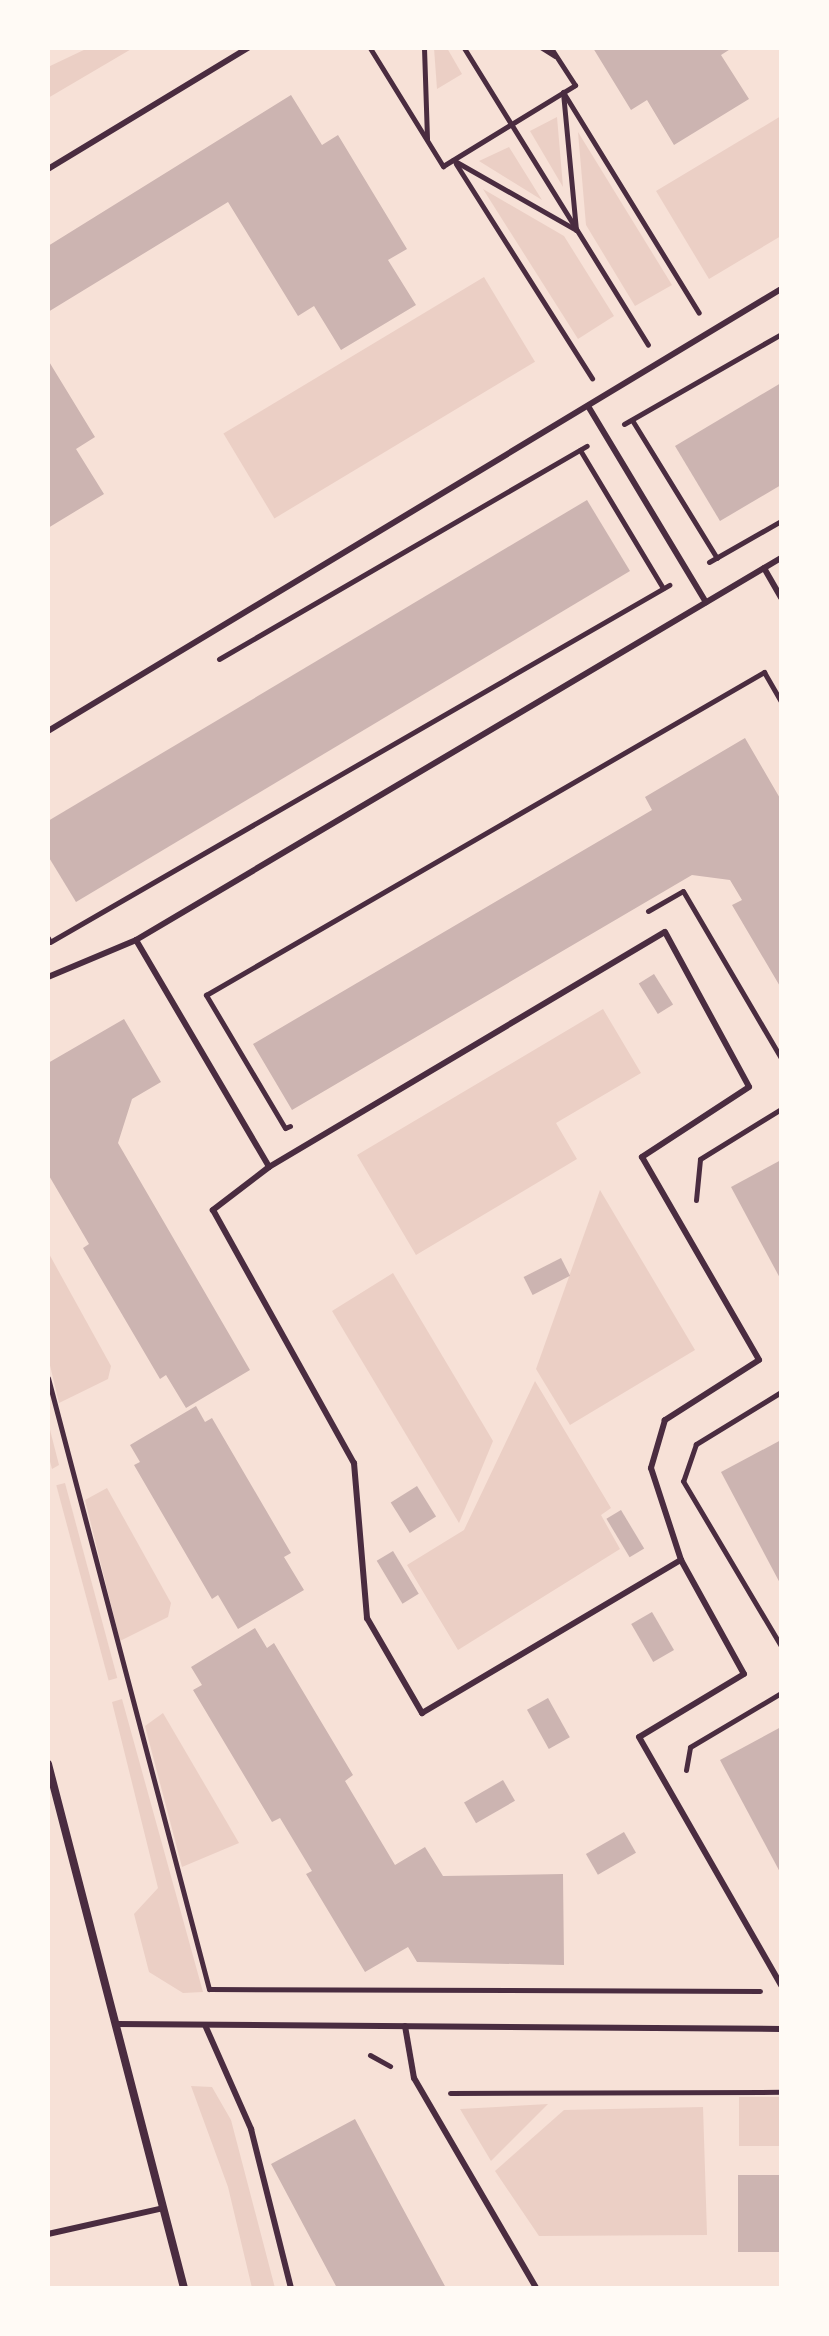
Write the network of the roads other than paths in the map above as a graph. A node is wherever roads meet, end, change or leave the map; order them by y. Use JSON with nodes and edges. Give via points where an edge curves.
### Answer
{"nodes":[{"id":1,"x":248,"y":48,"type":"edge"},
{"id":2,"x":48,"y":169,"type":"edge"},
{"id":3,"x":781,"y":289,"type":"edge"},
{"id":4,"x":588,"y":406,"type":"junction"},
{"id":5,"x":781,"y":558,"type":"edge"},
{"id":6,"x":764,"y":568,"type":"junction"},
{"id":7,"x":781,"y":597,"type":"edge"},
{"id":8,"x":706,"y":602,"type":"junction"},
{"id":9,"x":48,"y":731,"type":"edge"},
{"id":10,"x":136,"y":940,"type":"junction"},
{"id":11,"x":48,"y":977,"type":"edge"},
{"id":12,"x":269,"y":1167,"type":"junction"},
{"id":13,"x":681,"y":1560,"type":"junction"},
{"id":14,"x":48,"y":1764,"type":"edge"},
{"id":15,"x":781,"y":1985,"type":"edge"},
{"id":16,"x":781,"y":2018,"type":"edge"},
{"id":17,"x":117,"y":2024,"type":"junction"},
{"id":18,"x":205,"y":2025,"type":"junction"},
{"id":19,"x":405,"y":2026,"type":"junction"},
{"id":20,"x":780,"y":2029,"type":"edge"},
{"id":21,"x":163,"y":2208,"type":"junction"},
{"id":22,"x":48,"y":2234,"type":"edge"},
{"id":23,"x":184,"y":2288,"type":"edge"},
{"id":24,"x":291,"y":2288,"type":"edge"},
{"id":25,"x":536,"y":2288,"type":"edge"}],
"edges":[{"from":1,"to":2,"type":"lane"},
{"from":3,"to":4,"type":"lane"},
{"from":4,"to":8,"type":"lane"},
{"from":4,"to":9,"type":"lane"},
{"from":5,"to":6,"type":"lane"},
{"from":6,"to":7,"type":"lane"},
{"from":6,"to":8,"type":"lane"},
{"from":8,"to":10,"type":"lane"},
{"from":10,"to":11,"type":"lane"},
{"from":10,"to":12,"type":"lane"},
{"from":12,"to":13,"type":"lane","via":[[213,1210],[354,1463],[367,1618],[422,1713]]},
{"from":12,"to":13,"type":"lane","via":[[665,932],[749,1087],[642,1157],[759,1360],[665,1420],[651,1468]]},
{"from":13,"to":15,"type":"lane","via":[[744,1674],[639,1737]]},
{"from":14,"to":17,"type":"street"},
{"from":16,"to":20,"type":"lane"},
{"from":17,"to":18,"type":"lane"},
{"from":17,"to":21,"type":"street"},
{"from":18,"to":19,"type":"lane"},
{"from":18,"to":24,"type":"lane","via":[[251,2129]]},
{"from":19,"to":20,"type":"lane"},
{"from":19,"to":25,"type":"lane","via":[[414,2078]]},
{"from":21,"to":22,"type":"lane"},
{"from":21,"to":23,"type":"street"}]}
